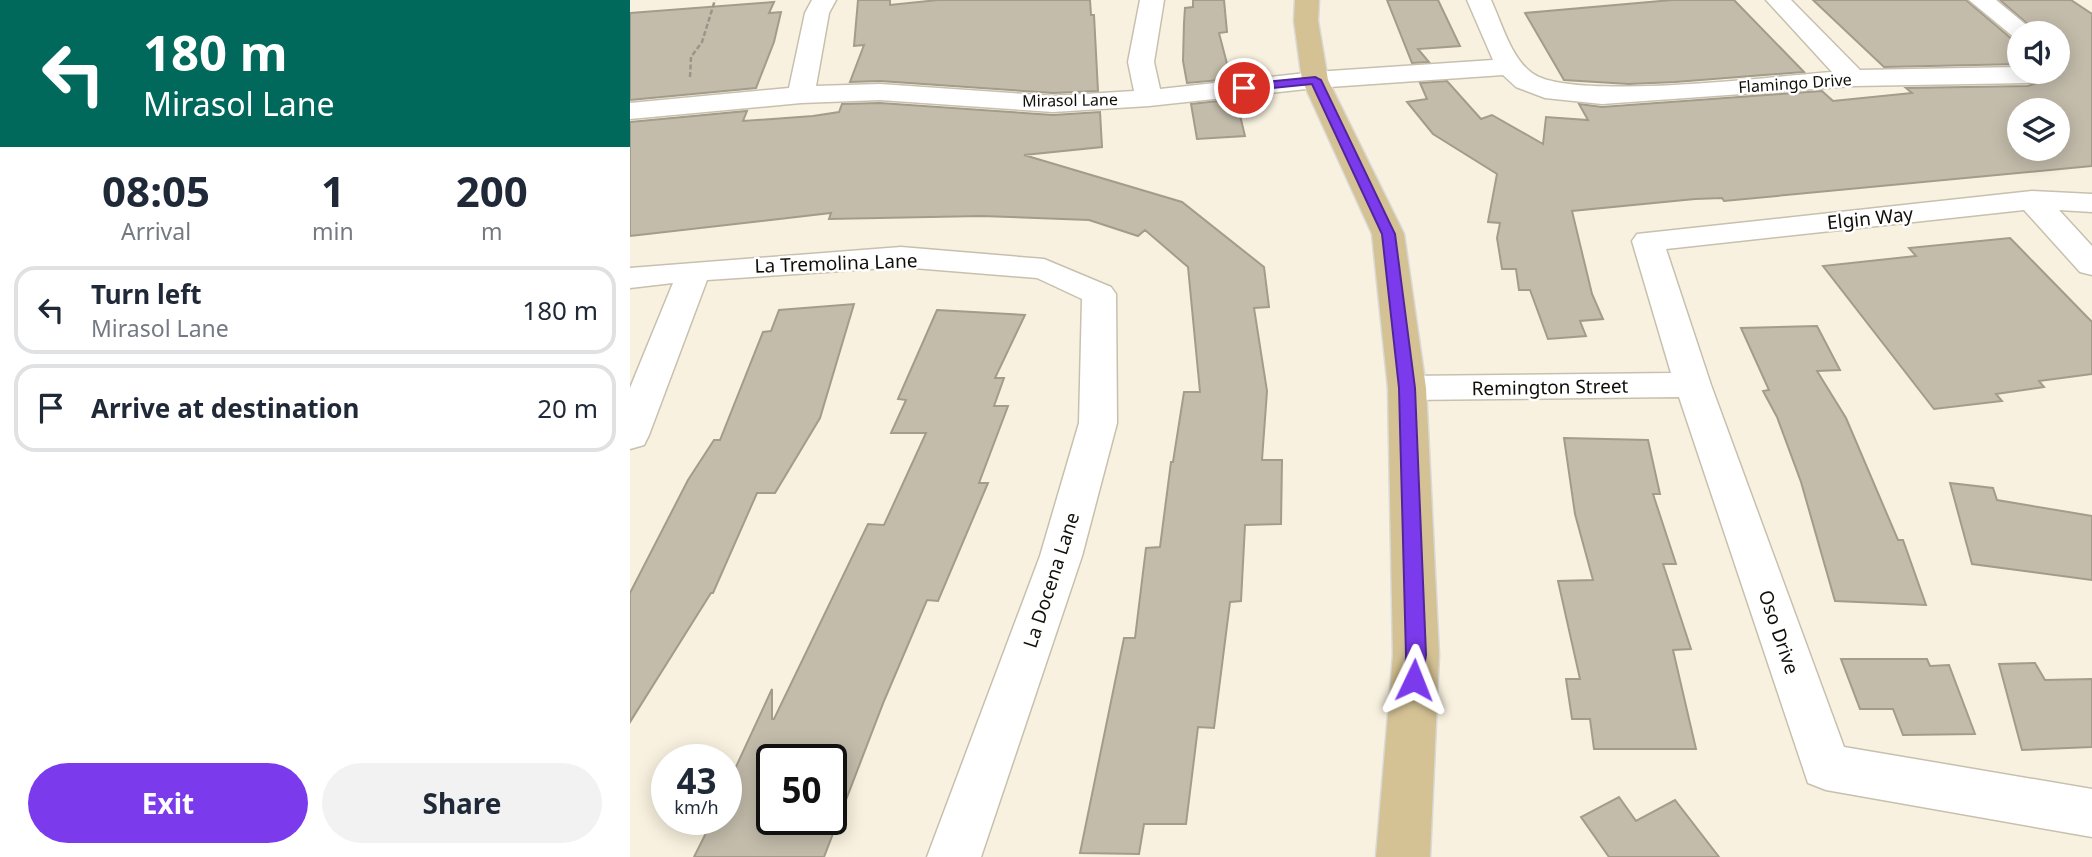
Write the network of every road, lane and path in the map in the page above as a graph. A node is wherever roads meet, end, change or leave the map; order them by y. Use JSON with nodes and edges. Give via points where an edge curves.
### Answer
{"nodes":[{"id":1,"x":715,"y":0,"type":"edge"},
{"id":2,"x":824,"y":0,"type":"edge"},
{"id":3,"x":1152,"y":0,"type":"edge"},
{"id":4,"x":1307,"y":0,"type":"edge"},
{"id":5,"x":1479,"y":0,"type":"edge"},
{"id":6,"x":1778,"y":0,"type":"edge"},
{"id":7,"x":1981,"y":0,"type":"edge"},
{"id":8,"x":2008,"y":21,"type":"edge"},
{"id":9,"x":1509,"y":67,"type":"junction"},
{"id":10,"x":2007,"y":75,"type":"edge"},
{"id":11,"x":1853,"y":78,"type":"junction"},
{"id":12,"x":1315,"y":80,"type":"junction"},
{"id":13,"x":801,"y":94,"type":"junction"},
{"id":14,"x":1149,"y":98,"type":"junction"},
{"id":15,"x":675,"y":106,"type":"junction"},
{"id":16,"x":630,"y":111,"type":"edge"},
{"id":17,"x":2032,"y":200,"type":"junction"},
{"id":18,"x":2092,"y":203,"type":"edge"},
{"id":19,"x":1648,"y":241,"type":"joint"},
{"id":20,"x":2092,"y":265,"type":"edge"},
{"id":21,"x":694,"y":271,"type":"junction"},
{"id":22,"x":630,"y":278,"type":"edge"},
{"id":23,"x":1099,"y":294,"type":"joint"},
{"id":24,"x":1693,"y":385,"type":"junction"},
{"id":25,"x":1407,"y":388,"type":"junction"},
{"id":26,"x":630,"y":435,"type":"edge"},
{"id":27,"x":2092,"y":813,"type":"edge"},
{"id":28,"x":954,"y":857,"type":"edge"},
{"id":29,"x":1402,"y":857,"type":"edge"}],
"edges":[{"from":1,"to":15,"type":"path","via":[[702,42],[691,57],[690,77]]},
{"from":2,"to":13,"type":"street","via":[[817,13]]},
{"from":3,"to":14,"type":"street","via":[[1141,62]]},
{"from":4,"to":12,"type":"main road"},
{"from":5,"to":9,"type":"street"},
{"from":6,"to":11,"type":"street"},
{"from":7,"to":8,"type":"street"},
{"from":9,"to":11,"type":"street","name":"Flamingo Drive","via":[[1525,81],[1554,92],[1602,96]]},
{"from":9,"to":12,"type":"street","name":"Mirasol Lane"},
{"from":10,"to":11,"type":"street","name":"Flamingo Drive"},
{"from":12,"to":14,"type":"street","name":"Mirasol Lane"},
{"from":12,"to":25,"type":"main road","via":[[1388,234]]},
{"from":13,"to":14,"type":"street","name":"Mirasol Lane","via":[[880,92],[1053,104]]},
{"from":13,"to":15,"type":"street","name":"Mirasol Lane"},
{"from":15,"to":16,"type":"street","name":"Mirasol Lane"},
{"from":17,"to":18,"type":"street","name":"Elgin Way"},
{"from":17,"to":19,"type":"street","name":"Elgin Way"},
{"from":17,"to":20,"type":"street"},
{"from":19,"to":24,"type":"street","name":"Oso Drive"},
{"from":21,"to":22,"type":"street","name":"La Tremolina Lane"},
{"from":21,"to":23,"type":"street","name":"La Tremolina Lane","via":[[901,257],[1044,269]]},
{"from":21,"to":26,"type":"street"},
{"from":23,"to":28,"type":"street","name":"La Docena Lane","via":[[1098,423],[1061,556]]},
{"from":24,"to":25,"type":"street","name":"Remington Street"},
{"from":24,"to":27,"type":"street","name":"Oso Drive","via":[[1826,767]]},
{"from":25,"to":29,"type":"main road","via":[[1416,655]]}]}
